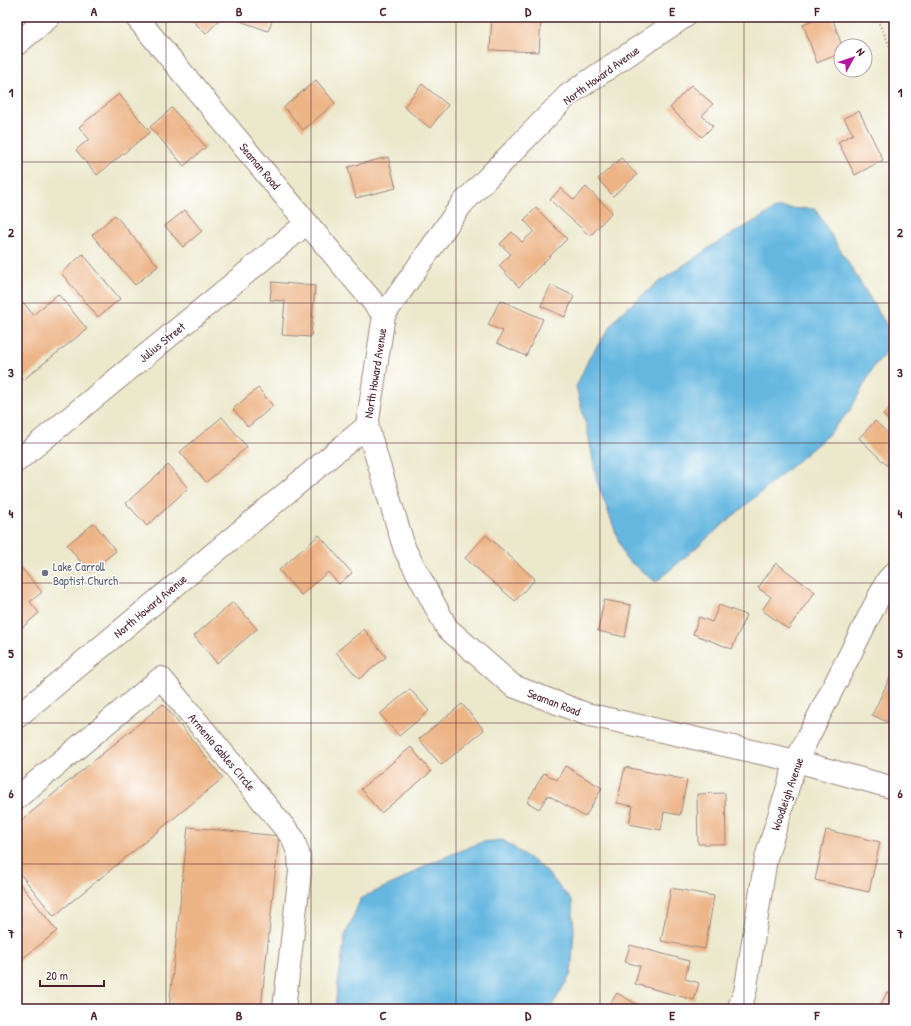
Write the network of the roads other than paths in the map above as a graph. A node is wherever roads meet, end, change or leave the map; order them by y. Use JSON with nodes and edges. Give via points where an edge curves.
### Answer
{"nodes":[{"id":1,"x":49,"y":17,"type":"edge"},
{"id":2,"x":136,"y":17,"type":"edge"},
{"id":3,"x":684,"y":17,"type":"edge"},
{"id":4,"x":17,"y":44,"type":"edge"},
{"id":5,"x":307,"y":223,"type":"junction"},
{"id":6,"x":384,"y":315,"type":"junction"},
{"id":7,"x":367,"y":426,"type":"junction"},
{"id":8,"x":17,"y":461,"type":"edge"},
{"id":9,"x":894,"y":573,"type":"edge"},
{"id":10,"x":17,"y":717,"type":"edge"},
{"id":11,"x":796,"y":762,"type":"junction"},
{"id":12,"x":894,"y":788,"type":"edge"},
{"id":13,"x":17,"y":798,"type":"edge"},
{"id":14,"x":284,"y":1009,"type":"edge"},
{"id":15,"x":738,"y":1009,"type":"edge"}],
"edges":[{"from":1,"to":4,"type":"street"},
{"from":2,"to":5,"type":"street","name":"Seaman Road"},
{"from":3,"to":6,"type":"street","name":"North Howard Avenue","via":[[568,95],[462,204]]},
{"from":5,"to":6,"type":"street","name":"Seaman Road"},
{"from":5,"to":8,"type":"street","name":"Julius Street"},
{"from":6,"to":7,"type":"street","name":"North Howard Avenue"},
{"from":7,"to":10,"type":"street","name":"North Howard Avenue"},
{"from":7,"to":11,"type":"street","name":"Seaman Road","via":[[405,550],[447,628],[512,686],[586,714]]},
{"from":9,"to":11,"type":"street","name":"Woodleigh Avenue","via":[[887,581]]},
{"from":11,"to":12,"type":"street","name":"Seaman Road"},
{"from":11,"to":15,"type":"street","name":"Woodleigh Avenue","via":[[766,858],[745,993]]},
{"from":13,"to":14,"type":"street","name":"Armenia Gables Circle","via":[[161,678],[293,838],[299,856],[300,872]]}]}
